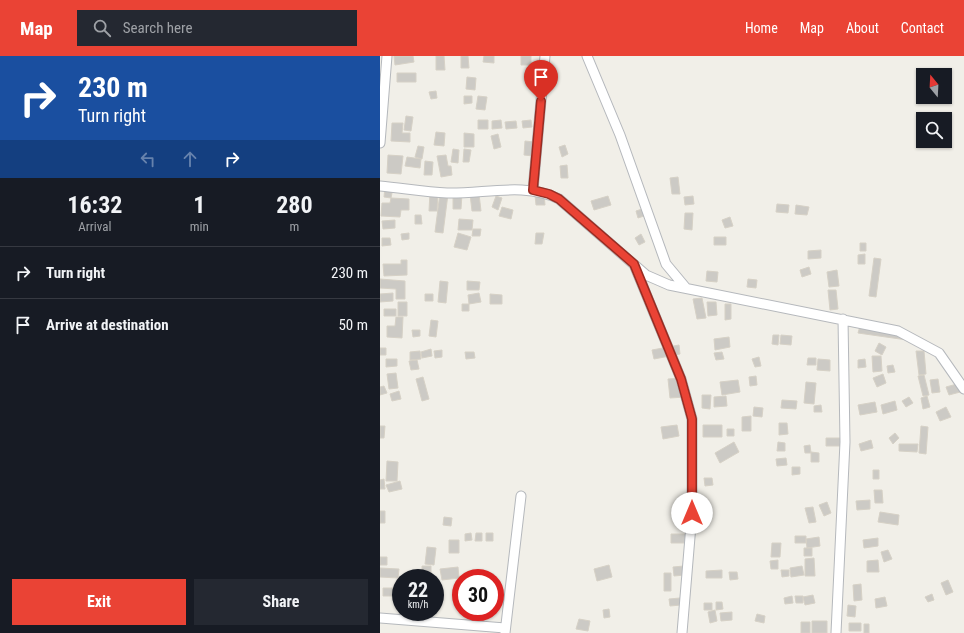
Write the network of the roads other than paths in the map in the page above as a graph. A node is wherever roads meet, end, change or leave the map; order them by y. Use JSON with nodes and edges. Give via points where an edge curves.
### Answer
{"nodes":[{"id":1,"x":387,"y":56,"type":"edge"},
{"id":2,"x":545,"y":56,"type":"edge"},
{"id":3,"x":587,"y":56,"type":"edge"},
{"id":4,"x":380,"y":143,"type":"edge"},
{"id":5,"x":380,"y":186,"type":"edge"},
{"id":6,"x":533,"y":190,"type":"junction"},
{"id":7,"x":634,"y":264,"type":"junction"},
{"id":8,"x":686,"y":288,"type":"junction"},
{"id":9,"x":843,"y":319,"type":"junction"},
{"id":10,"x":964,"y":389,"type":"edge"},
{"id":11,"x":521,"y":496,"type":"dead end"},
{"id":12,"x":380,"y":618,"type":"edge"},
{"id":13,"x":505,"y":630,"type":"edge"},
{"id":14,"x":682,"y":633,"type":"edge"},
{"id":15,"x":836,"y":633,"type":"edge"}],
"edges":[{"from":1,"to":4,"type":"street"},
{"from":2,"to":6,"type":"street"},
{"from":3,"to":8,"type":"street","via":[[620,135],[666,264]]},
{"from":5,"to":6,"type":"street","via":[[447,193]]},
{"from":6,"to":7,"type":"street","via":[[559,199]]},
{"from":7,"to":8,"type":"street","via":[[646,275],[669,285]]},
{"from":7,"to":14,"type":"street","via":[[681,379],[692,419],[692,513]]},
{"from":8,"to":9,"type":"street"},
{"from":9,"to":10,"type":"street","via":[[898,330],[939,353]]},
{"from":9,"to":15,"type":"street","via":[[846,442]]},
{"from":11,"to":13,"type":"street"},
{"from":12,"to":13,"type":"street"}]}
